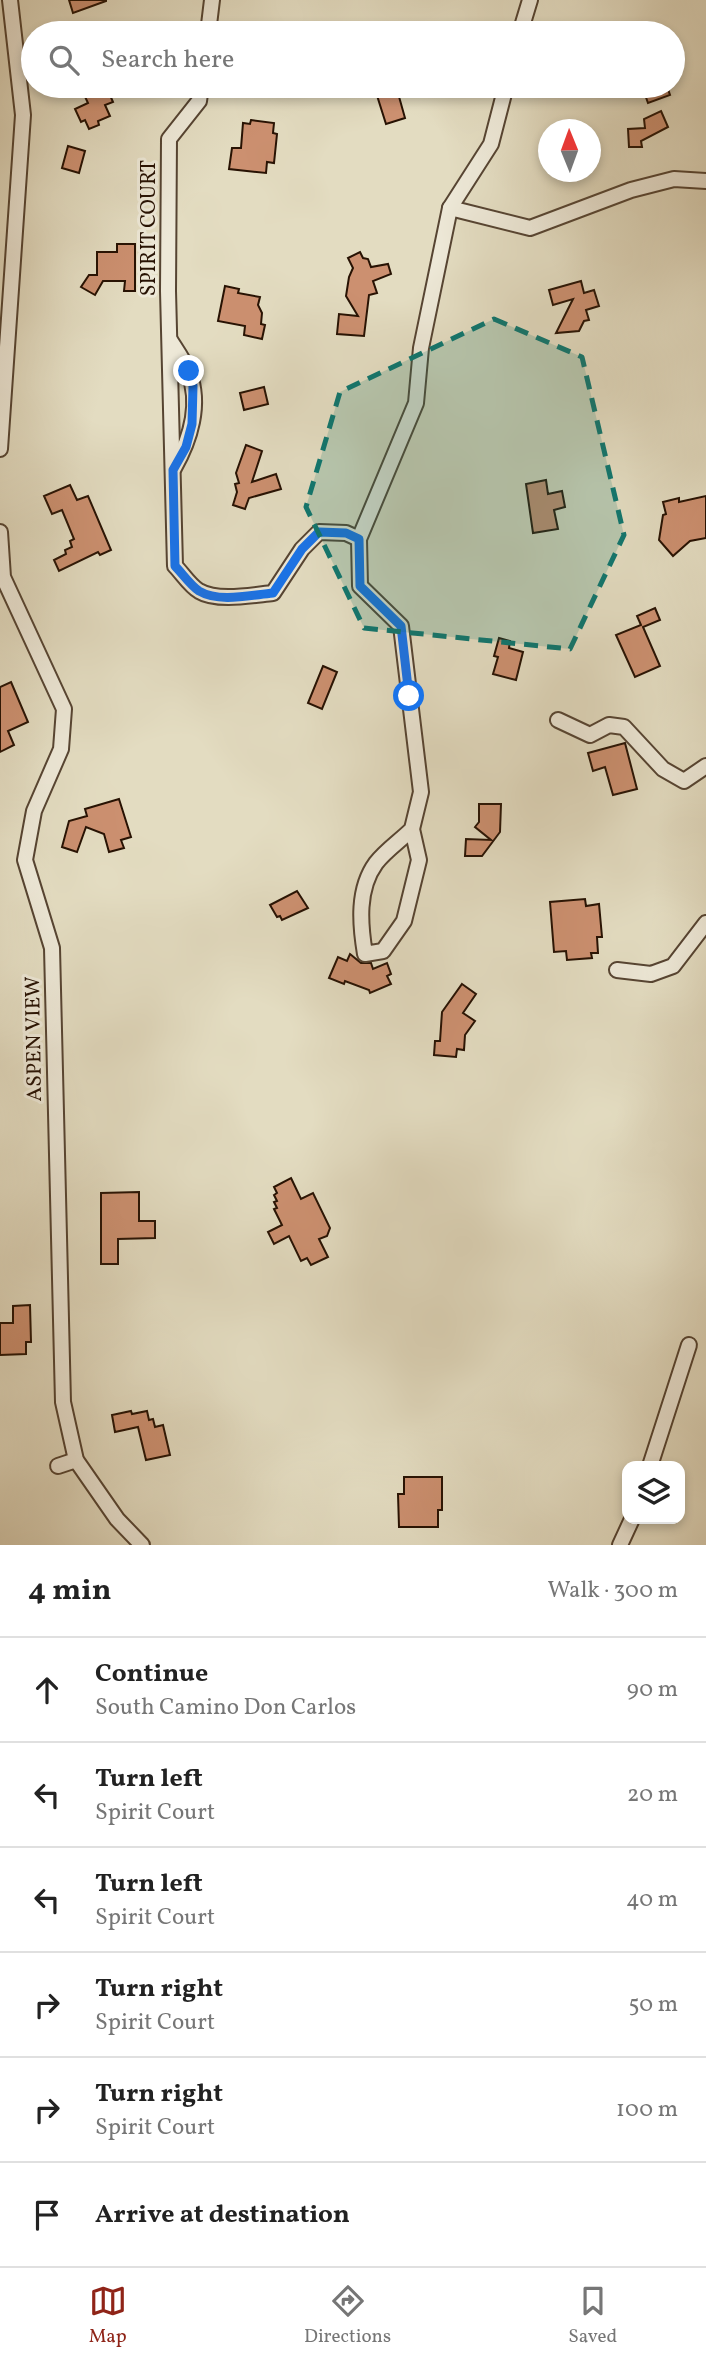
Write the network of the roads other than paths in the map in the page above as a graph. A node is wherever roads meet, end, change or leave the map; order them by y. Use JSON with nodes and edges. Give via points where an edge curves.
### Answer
{"nodes":[{"id":1,"x":10,"y":0,"type":"edge"},
{"id":2,"x":212,"y":0,"type":"edge"},
{"id":3,"x":530,"y":0,"type":"edge"},
{"id":4,"x":209,"y":21,"type":"edge"},
{"id":5,"x":524,"y":21,"type":"edge"},
{"id":6,"x":21,"y":97,"type":"edge"},
{"id":7,"x":21,"y":98,"type":"edge"},
{"id":8,"x":199,"y":98,"type":"edge"},
{"id":9,"x":503,"y":98,"type":"edge"},
{"id":10,"x":706,"y":181,"type":"edge"},
{"id":11,"x":450,"y":208,"type":"junction"},
{"id":12,"x":170,"y":339,"type":"junction"},
{"id":13,"x":0,"y":449,"type":"edge"},
{"id":14,"x":173,"y":470,"type":"junction"},
{"id":15,"x":0,"y":532,"type":"edge"},
{"id":16,"x":359,"y":539,"type":"junction"},
{"id":17,"x":558,"y":720,"type":"dead end"},
{"id":18,"x":706,"y":766,"type":"edge"},
{"id":19,"x":412,"y":829,"type":"junction"},
{"id":20,"x":706,"y":923,"type":"edge"},
{"id":21,"x":617,"y":970,"type":"dead end"},
{"id":22,"x":689,"y":1345,"type":"dead end"},
{"id":23,"x":76,"y":1460,"type":"junction"},
{"id":24,"x":652,"y":1461,"type":"edge"},
{"id":25,"x":58,"y":1466,"type":"dead end"},
{"id":26,"x":630,"y":1524,"type":"edge"},
{"id":27,"x":142,"y":1545,"type":"edge"},
{"id":28,"x":620,"y":1545,"type":"edge"}],
"edges":[{"from":1,"to":6,"type":"street"},
{"from":2,"to":4,"type":"street"},
{"from":3,"to":5,"type":"street"},
{"from":7,"to":13,"type":"street"},
{"from":8,"to":12,"type":"street","name":"SPIRIT COURT","via":[[169,139]]},
{"from":9,"to":11,"type":"street","via":[[491,144]]},
{"from":10,"to":11,"type":"street","via":[[674,179],[631,190],[530,228]]},
{"from":11,"to":16,"type":"street","via":[[421,348],[416,403]]},
{"from":12,"to":14,"type":"street","name":"SPIRIT COURT"},
{"from":12,"to":14,"type":"street","name":"SPIRIT COURT","via":[[189,371],[194,404],[186,447]]},
{"from":14,"to":16,"type":"street","name":"SPIRIT COURT","via":[[175,566],[199,591],[239,597],[273,593],[319,532],[346,533]]},
{"from":15,"to":23,"type":"street","name":"ASPEN VIEW","via":[[3,577],[64,709],[61,749],[34,811],[25,860],[52,948],[63,1402]]},
{"from":16,"to":19,"type":"street","via":[[360,586],[401,626],[421,793]]},
{"from":17,"to":18,"type":"street","via":[[590,735],[609,725],[624,727],[663,769],[684,781]]},
{"from":19,"to":19,"type":"street","via":[[376,864],[363,890],[360,923],[365,954],[383,951],[404,921],[419,860]]},
{"from":20,"to":21,"type":"street","via":[[673,966],[651,974]]},
{"from":22,"to":24,"type":"street"},
{"from":23,"to":25,"type":"street"},
{"from":23,"to":27,"type":"street","name":"ASPEN VIEW","via":[[117,1519]]},
{"from":26,"to":28,"type":"street"}]}
